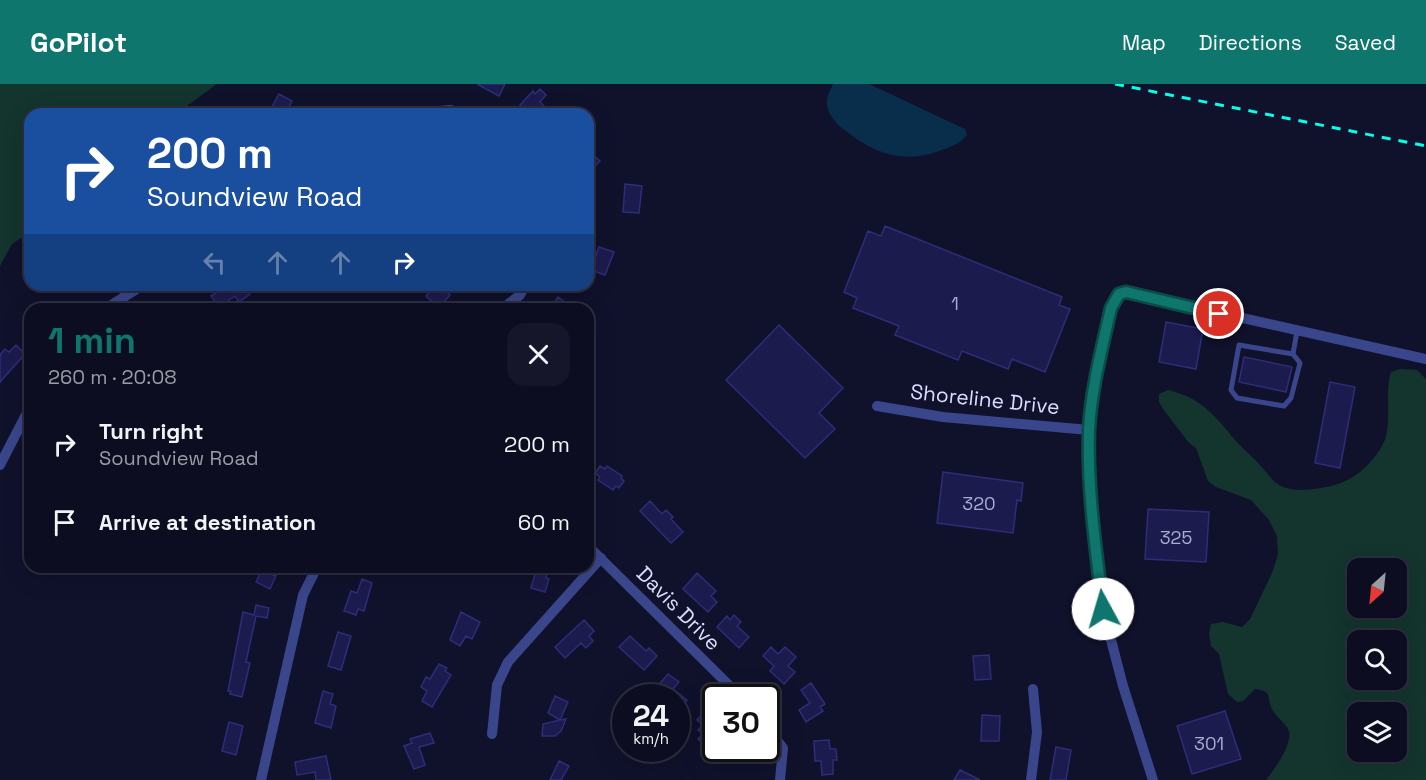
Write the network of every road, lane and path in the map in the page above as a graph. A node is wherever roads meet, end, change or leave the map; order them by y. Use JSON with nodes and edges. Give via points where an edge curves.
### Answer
{"nodes":[{"id":1,"x":134,"y":291,"type":"edge"},
{"id":2,"x":522,"y":291,"type":"edge"},
{"id":3,"x":114,"y":303,"type":"edge"},
{"id":4,"x":509,"y":303,"type":"edge"},
{"id":5,"x":1298,"y":331,"type":"junction"},
{"id":6,"x":1293,"y":354,"type":"junction"},
{"id":7,"x":1426,"y":359,"type":"edge"},
{"id":8,"x":877,"y":406,"type":"dead end"},
{"id":9,"x":24,"y":419,"type":"edge"},
{"id":10,"x":1089,"y":430,"type":"junction"},
{"id":11,"x":0,"y":465,"type":"edge"},
{"id":12,"x":594,"y":552,"type":"edge"},
{"id":13,"x":601,"y":558,"type":"junction"},
{"id":14,"x":594,"y":566,"type":"edge"},
{"id":15,"x":313,"y":573,"type":"edge"},
{"id":16,"x":588,"y":573,"type":"edge"},
{"id":17,"x":728,"y":684,"type":"edge"},
{"id":18,"x":1033,"y":689,"type":"dead end"},
{"id":19,"x":492,"y":734,"type":"dead end"},
{"id":20,"x":780,"y":744,"type":"edge"},
{"id":21,"x":261,"y":780,"type":"edge"},
{"id":22,"x":780,"y":780,"type":"edge"},
{"id":23,"x":1031,"y":780,"type":"edge"},
{"id":24,"x":1153,"y":780,"type":"edge"}],
"edges":[{"from":1,"to":3,"type":"street"},
{"from":2,"to":4,"type":"street"},
{"from":5,"to":6,"type":"lane"},
{"from":5,"to":7,"type":"street"},
{"from":5,"to":10,"type":"street","via":[[1122,292],[1111,308]]},
{"from":6,"to":6,"type":"lane","via":[[1239,345],[1231,390],[1237,398],[1284,406],[1291,398],[1300,363]]},
{"from":8,"to":10,"type":"street","name":"Shoreline Drive","via":[[943,417]]},
{"from":9,"to":11,"type":"street"},
{"from":10,"to":24,"type":"street","via":[[1103,609]]},
{"from":12,"to":13,"type":"street","name":"Davis Drive"},
{"from":13,"to":14,"type":"street"},
{"from":13,"to":17,"type":"street","name":"Davis Drive"},
{"from":15,"to":21,"type":"street","via":[[303,595]]},
{"from":16,"to":19,"type":"street","via":[[508,662],[497,685]]},
{"from":18,"to":23,"type":"street","via":[[1037,732]]},
{"from":20,"to":22,"type":"street"}]}
